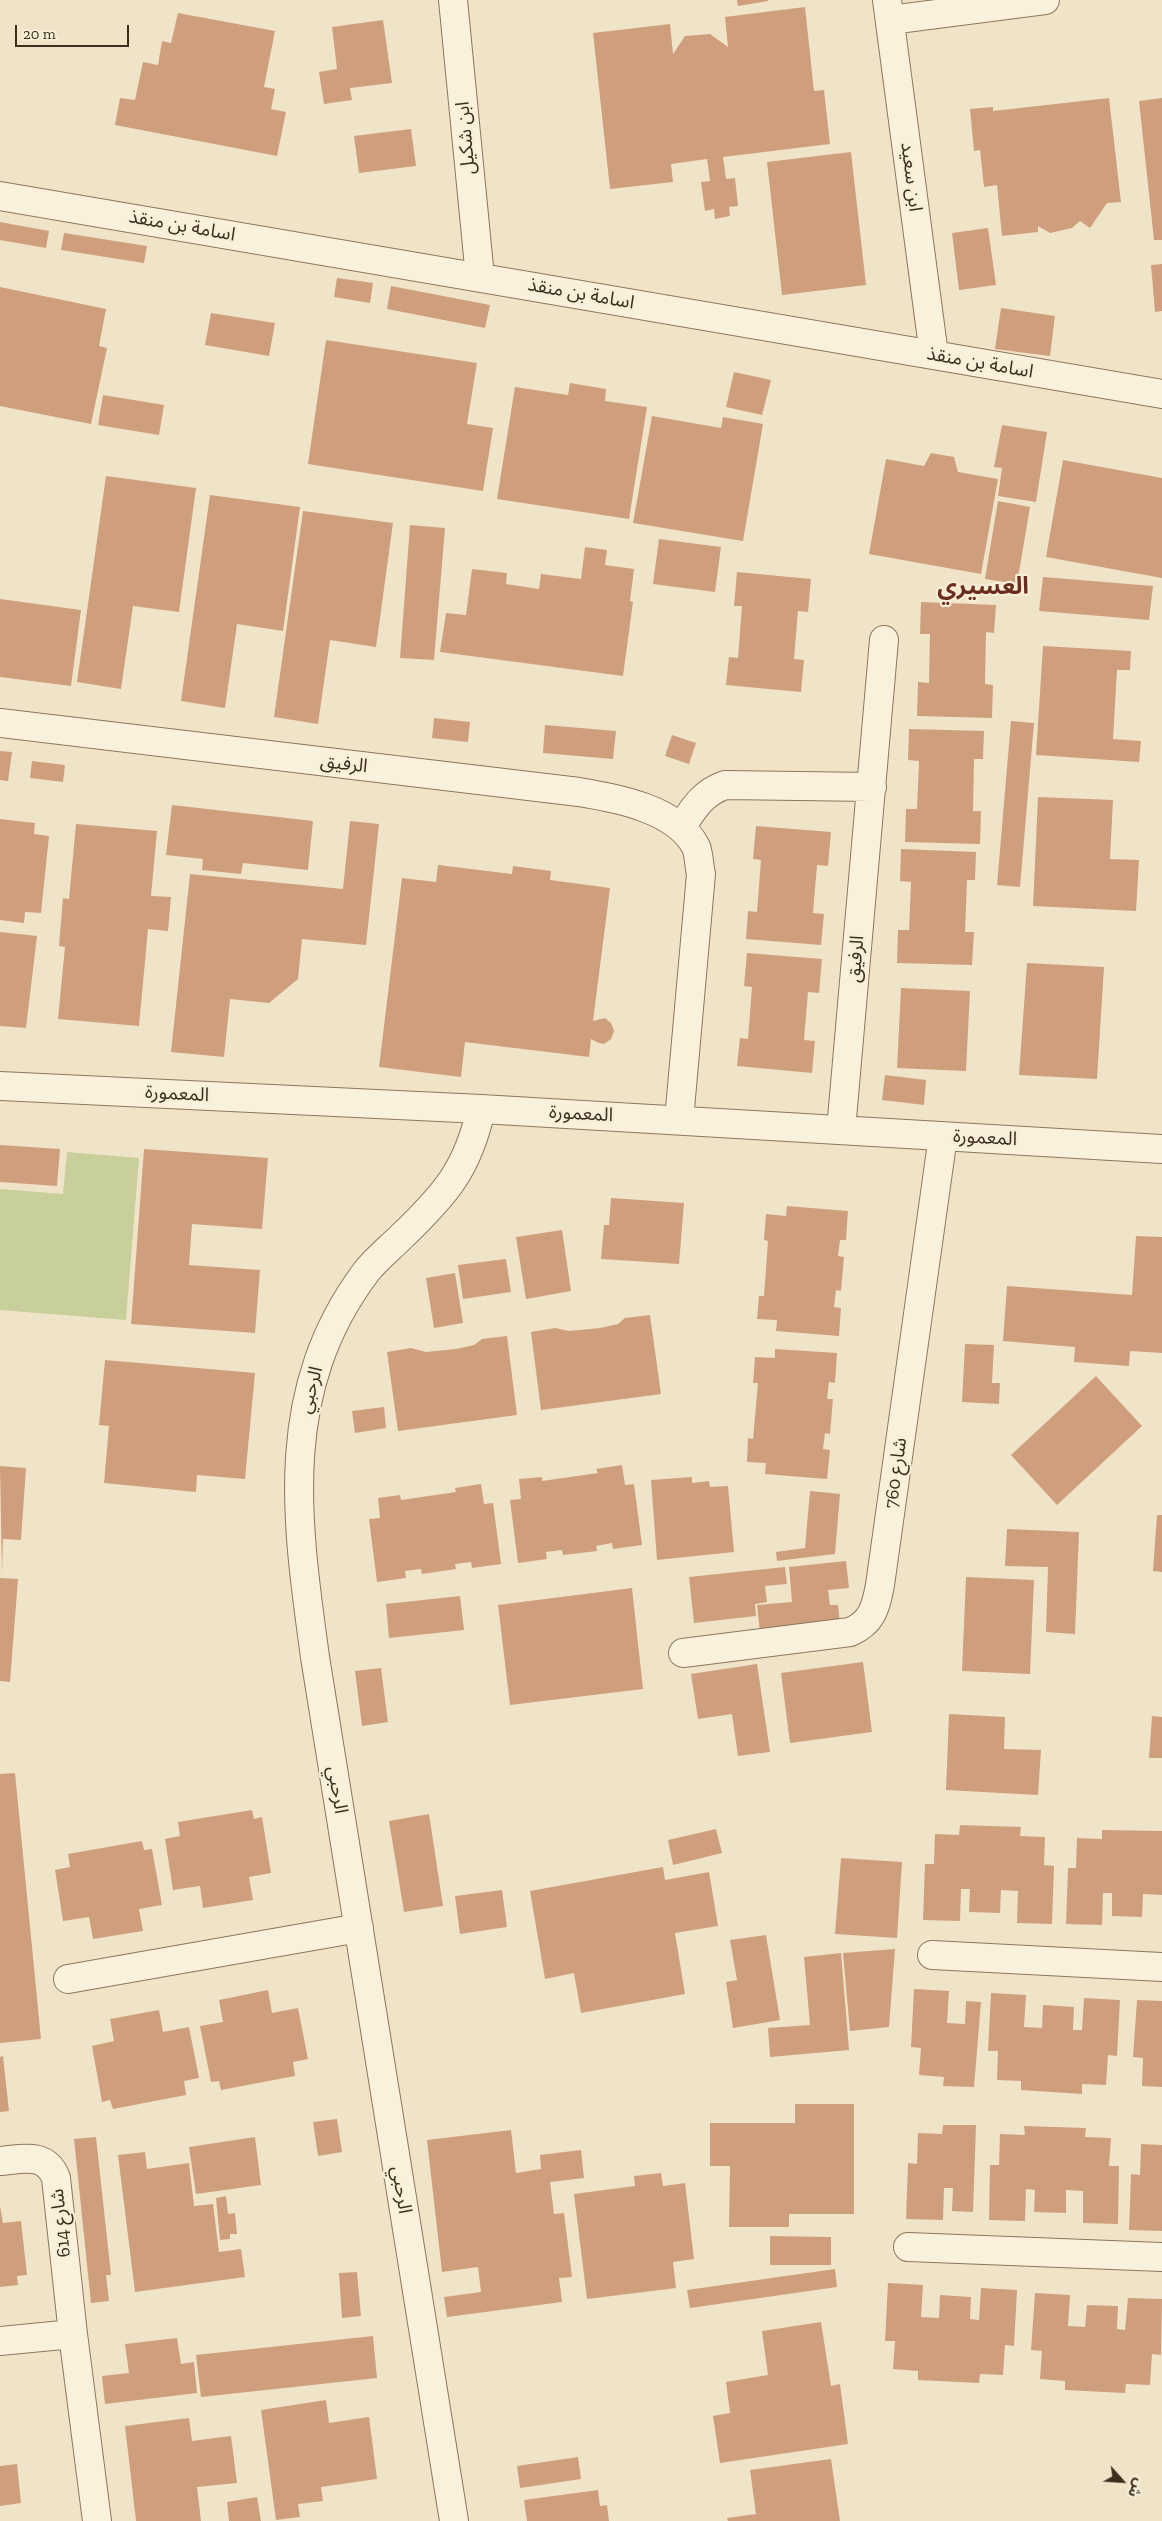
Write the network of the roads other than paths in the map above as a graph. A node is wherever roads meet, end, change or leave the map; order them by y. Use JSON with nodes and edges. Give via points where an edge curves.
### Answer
{"nodes":[{"id":1,"x":453,"y":0,"type":"edge"},
{"id":2,"x":1045,"y":0,"type":"edge"},
{"id":3,"x":889,"y":10,"type":"edge"},
{"id":4,"x":0,"y":196,"type":"edge"},
{"id":5,"x":480,"y":277,"type":"junction"},
{"id":6,"x":934,"y":355,"type":"junction"},
{"id":7,"x":1162,"y":394,"type":"edge"},
{"id":8,"x":884,"y":640,"type":"dead end"},
{"id":9,"x":0,"y":723,"type":"edge"},
{"id":10,"x":872,"y":787,"type":"junction"},
{"id":11,"x":680,"y":828,"type":"junction"},
{"id":12,"x":0,"y":1086,"type":"edge"},
{"id":13,"x":481,"y":1108,"type":"junction"},
{"id":14,"x":679,"y":1120,"type":"junction"},
{"id":15,"x":841,"y":1130,"type":"junction"},
{"id":16,"x":943,"y":1136,"type":"junction"},
{"id":17,"x":1162,"y":1149,"type":"edge"},
{"id":18,"x":683,"y":1653,"type":"dead end"},
{"id":19,"x":359,"y":1928,"type":"junction"},
{"id":20,"x":932,"y":1955,"type":"dead end"},
{"id":21,"x":1162,"y":1967,"type":"edge"},
{"id":22,"x":68,"y":1979,"type":"dead end"},
{"id":23,"x":0,"y":2161,"type":"edge"},
{"id":24,"x":908,"y":2246,"type":"dead end"},
{"id":25,"x":1162,"y":2257,"type":"edge"},
{"id":26,"x":73,"y":2334,"type":"junction"},
{"id":27,"x":0,"y":2341,"type":"edge"},
{"id":28,"x":98,"y":2521,"type":"edge"},
{"id":29,"x":454,"y":2521,"type":"edge"}],
"edges":[{"from":1,"to":5,"type":"street","name":"ابن شكيل"},
{"from":2,"to":3,"type":"street"},
{"from":3,"to":6,"type":"street","name":"ابن سعيد"},
{"from":4,"to":5,"type":"street","name":"اسامة بن منقذ"},
{"from":5,"to":6,"type":"street","name":"اسامة بن منقذ"},
{"from":6,"to":7,"type":"street","name":"اسامة بن منقذ"},
{"from":8,"to":10,"type":"street","name":"الرفيق"},
{"from":9,"to":11,"type":"street","name":"الرفيق","via":[[612,797],[652,810]]},
{"from":10,"to":11,"type":"street","via":[[725,785],[699,800]]},
{"from":10,"to":15,"type":"street","name":"الرفيق"},
{"from":11,"to":14,"type":"street","name":"الرفيق","via":[[696,847],[701,874]]},
{"from":12,"to":13,"type":"street","name":"المعمورة"},
{"from":13,"to":14,"type":"street","name":"المعمورة"},
{"from":13,"to":19,"type":"street","name":"الرحبي","via":[[475,1137],[448,1190],[367,1271],[340,1314],[318,1360],[300,1438],[297,1478],[307,1598]]},
{"from":14,"to":15,"type":"street","name":"المعمورة"},
{"from":15,"to":16,"type":"street","name":"المعمورة"},
{"from":16,"to":17,"type":"street","name":"المعمورة"},
{"from":16,"to":18,"type":"street","name":"شارع 760","via":[[880,1585],[871,1617],[850,1632]]},
{"from":19,"to":22,"type":"street"},
{"from":19,"to":29,"type":"street","name":"الرحبي"},
{"from":20,"to":21,"type":"street"},
{"from":23,"to":26,"type":"street","name":"شارع 614","via":[[36,2158],[52,2168],[56,2178]]},
{"from":24,"to":25,"type":"street"},
{"from":26,"to":27,"type":"street"},
{"from":26,"to":28,"type":"street","name":"شارع 614"}]}
